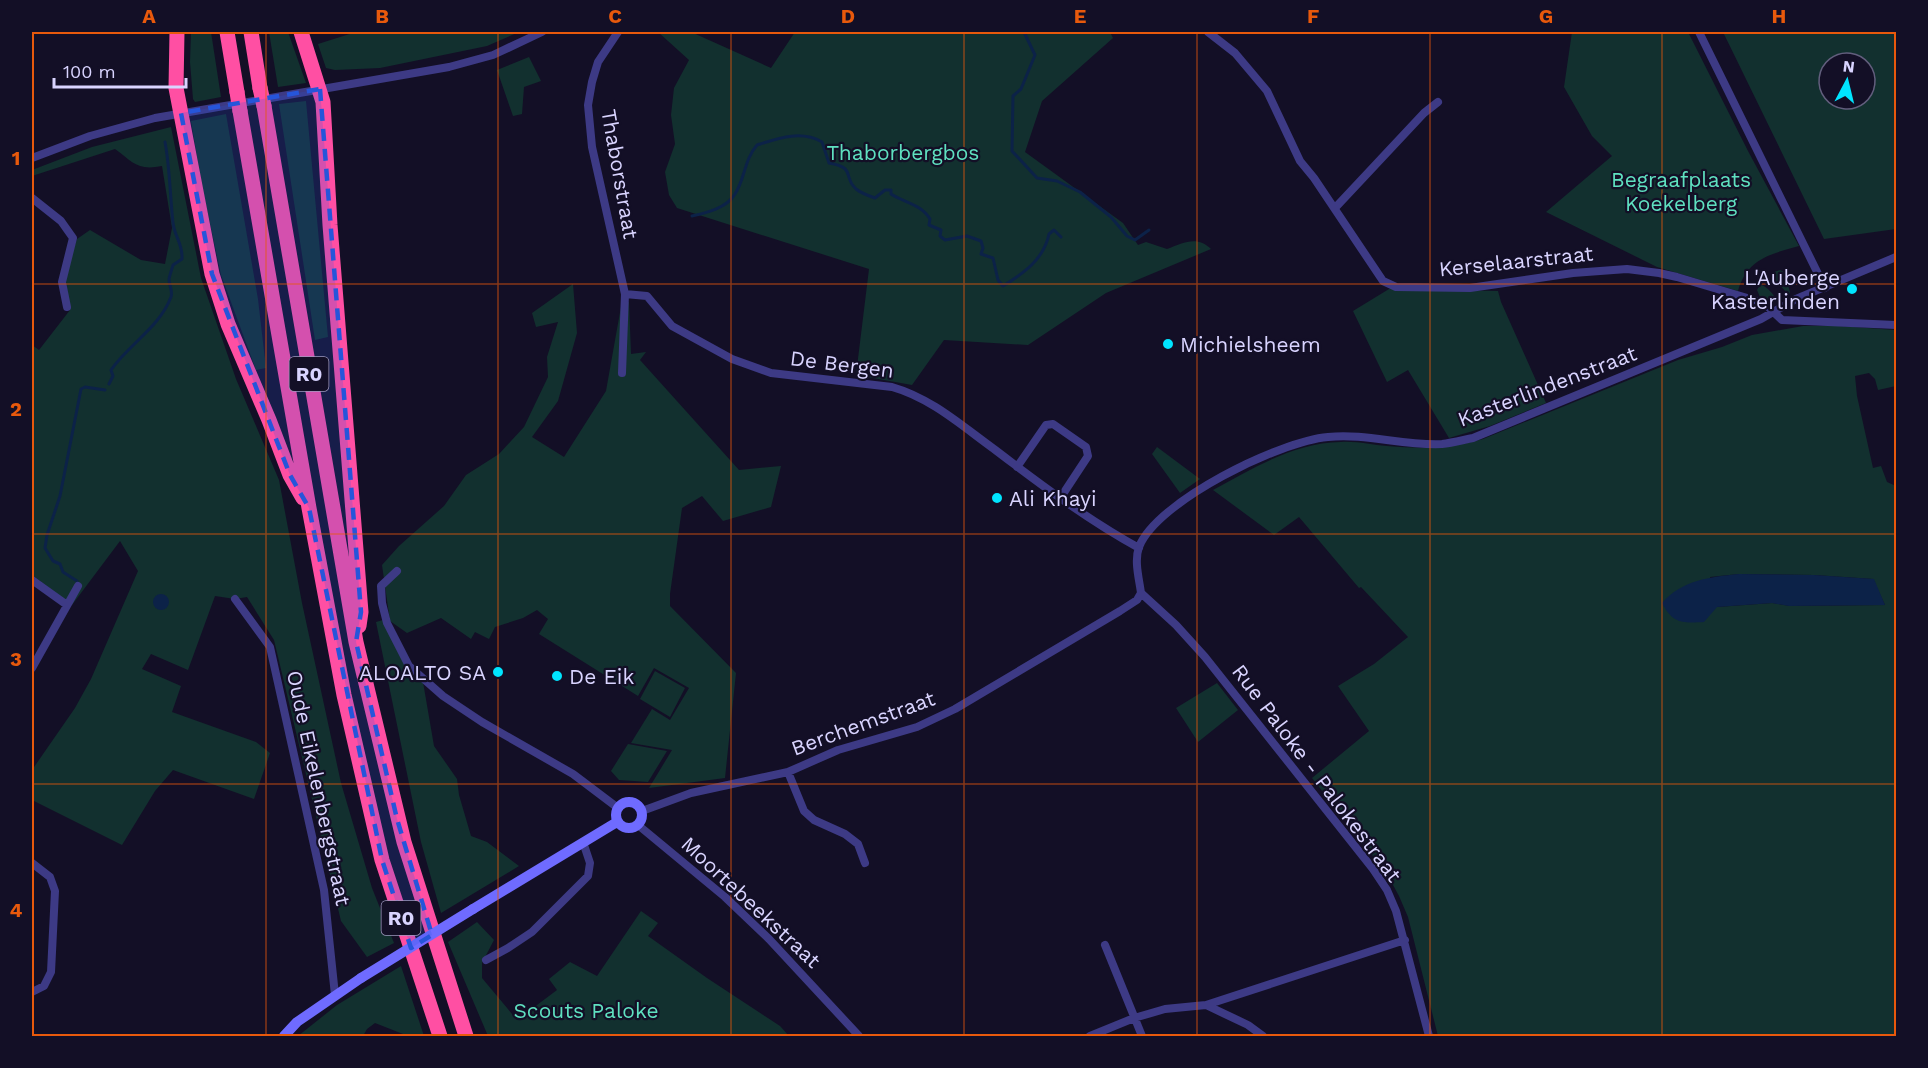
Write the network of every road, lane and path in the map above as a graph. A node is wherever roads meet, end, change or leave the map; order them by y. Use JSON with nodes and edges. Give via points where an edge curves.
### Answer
{"nodes":[{"id":1,"x":177,"y":32,"type":"edge"},
{"id":2,"x":227,"y":32,"type":"edge"},
{"id":3,"x":251,"y":32,"type":"edge"},
{"id":4,"x":301,"y":32,"type":"edge"},
{"id":5,"x":542,"y":32,"type":"edge"},
{"id":6,"x":618,"y":32,"type":"edge"},
{"id":7,"x":1208,"y":32,"type":"edge"},
{"id":8,"x":1699,"y":32,"type":"edge"},
{"id":9,"x":320,"y":89,"type":"junction"},
{"id":10,"x":1438,"y":102,"type":"dead end"},
{"id":11,"x":181,"y":113,"type":"junction"},
{"id":12,"x":32,"y":158,"type":"edge"},
{"id":13,"x":32,"y":198,"type":"edge"},
{"id":14,"x":1335,"y":208,"type":"junction"},
{"id":15,"x":1896,"y":257,"type":"edge"},
{"id":16,"x":1825,"y":288,"type":"junction"},
{"id":17,"x":625,"y":294,"type":"junction"},
{"id":18,"x":67,"y":307,"type":"dead end"},
{"id":19,"x":1774,"y":312,"type":"junction"},
{"id":20,"x":1896,"y":325,"type":"edge"},
{"id":21,"x":622,"y":373,"type":"dead end"},
{"id":22,"x":1017,"y":466,"type":"junction"},
{"id":23,"x":1061,"y":497,"type":"junction"},
{"id":24,"x":309,"y":508,"type":"junction"},
{"id":25,"x":1139,"y":548,"type":"junction"},
{"id":26,"x":398,"y":571,"type":"dead end"},
{"id":27,"x":32,"y":580,"type":"edge"},
{"id":28,"x":78,"y":586,"type":"dead end"},
{"id":29,"x":1141,"y":593,"type":"junction"},
{"id":30,"x":235,"y":599,"type":"dead end"},
{"id":31,"x":67,"y":605,"type":"junction"},
{"id":32,"x":356,"y":642,"type":"junction"},
{"id":33,"x":32,"y":668,"type":"edge"},
{"id":34,"x":788,"y":772,"type":"junction"},
{"id":35,"x":618,"y":808,"type":"junction"},
{"id":36,"x":642,"y":811,"type":"junction"},
{"id":37,"x":617,"y":822,"type":"junction"},
{"id":38,"x":638,"y":825,"type":"junction"},
{"id":39,"x":583,"y":842,"type":"junction"},
{"id":40,"x":32,"y":863,"type":"edge"},
{"id":41,"x":865,"y":863,"type":"dead end"},
{"id":42,"x":1405,"y":940,"type":"junction"},
{"id":43,"x":1105,"y":945,"type":"dead end"},
{"id":44,"x":486,"y":960,"type":"dead end"},
{"id":45,"x":32,"y":992,"type":"edge"},
{"id":46,"x":335,"y":995,"type":"junction"},
{"id":47,"x":1206,"y":1005,"type":"junction"},
{"id":48,"x":1134,"y":1018,"type":"junction"},
{"id":49,"x":284,"y":1036,"type":"edge"},
{"id":50,"x":440,"y":1036,"type":"edge"},
{"id":51,"x":466,"y":1036,"type":"edge"},
{"id":52,"x":859,"y":1036,"type":"edge"},
{"id":53,"x":1090,"y":1036,"type":"edge"},
{"id":54,"x":1142,"y":1036,"type":"edge"},
{"id":55,"x":1263,"y":1036,"type":"edge"},
{"id":56,"x":1430,"y":1036,"type":"edge"}],
"edges":[{"from":1,"to":11,"type":"highway","via":[[176,88]]},
{"from":2,"to":24,"type":"highway","number":"R0","bridge":true},
{"from":3,"to":32,"type":"highway","number":"R0","bridge":true},
{"from":4,"to":9,"type":"highway"},
{"from":5,"to":9,"type":"street","via":[[468,63]]},
{"from":6,"to":17,"type":"street","name":"Thaborstraat","via":[[598,62],[588,105],[592,147]]},
{"from":7,"to":14,"type":"street","name":"Kerselaarstraat","via":[[1235,53],[1267,91],[1300,161]]},
{"from":8,"to":16,"type":"street"},
{"from":9,"to":11,"type":"street"},
{"from":9,"to":32,"type":"highway","via":[[361,612]]},
{"from":10,"to":14,"type":"street"},
{"from":11,"to":12,"type":"street","via":[[109,130]]},
{"from":11,"to":24,"type":"highway","via":[[212,274],[228,324],[290,475]]},
{"from":13,"to":18,"type":"street","via":[[61,221],[73,238],[62,282]]},
{"from":14,"to":19,"type":"street","name":"Kerselaarstraat","via":[[1383,281],[1396,287],[1470,288],[1627,269],[1677,277],[1764,303]]},
{"from":15,"to":16,"type":"street","name":"Kasterlindenstraat"},
{"from":16,"to":19,"type":"street","name":"Kasterlindenstraat"},
{"from":17,"to":21,"type":"street","name":"Thaborstraat"},
{"from":17,"to":22,"type":"street","name":"De Bergen","via":[[647,296],[672,326],[713,350],[771,373],[910,392]]},
{"from":19,"to":20,"type":"street","name":"Kerselaarstraat","via":[[1782,320]]},
{"from":19,"to":25,"type":"street","name":"Kasterlindenstraat","via":[[1473,438],[1443,444],[1325,437],[1275,450],[1179,502],[1153,525]]},
{"from":22,"to":23,"type":"street","name":"De Bergen"},
{"from":22,"to":23,"type":"street","via":[[1046,425],[1062,429],[1086,447],[1088,456]]},
{"from":23,"to":25,"type":"street","name":"De Bergen"},
{"from":24,"to":50,"type":"highway","number":"R0","via":[[344,695],[382,860]]},
{"from":25,"to":29,"type":"street"},
{"from":26,"to":35,"type":"street","via":[[381,586],[382,603],[387,623],[409,666],[443,696],[573,774]]},
{"from":27,"to":31,"type":"street"},
{"from":28,"to":31,"type":"street"},
{"from":29,"to":34,"type":"street","name":"Berchemstraat","via":[[1120,611],[955,710],[917,727],[838,750]]},
{"from":29,"to":42,"type":"street","name":"Rue Paloke - Palokestraat","via":[[1176,625],[1216,671],[1372,869],[1387,890]]},
{"from":30,"to":46,"type":"street","name":"Oude Eikelenbergstraat","via":[[270,647],[324,890]]},
{"from":31,"to":33,"type":"street"},
{"from":32,"to":51,"type":"highway","number":"R0","via":[[404,842]]},
{"from":34,"to":36,"type":"street","name":"Berchemstraat","via":[[691,794]]},
{"from":34,"to":41,"type":"street","via":[[804,811],[858,844]]},
{"from":35,"to":36,"type":"street","name":"Berchemstraat","via":[[632,802]]},
{"from":35,"to":37,"type":"street"},
{"from":36,"to":38,"type":"street"},
{"from":37,"to":38,"type":"street","via":[[630,829]]},
{"from":37,"to":39,"type":"street"},
{"from":38,"to":52,"type":"street","name":"Moortebeekstraat","via":[[770,939]]},
{"from":39,"to":44,"type":"street","via":[[590,863],[588,876],[532,932]]},
{"from":39,"to":46,"type":"street","bridge":true},
{"from":40,"to":45,"type":"street","via":[[50,877],[55,891],[51,972],[44,986]]},
{"from":42,"to":47,"type":"street"},
{"from":42,"to":56,"type":"street","name":"Rue Paloke - Palokestraat"},
{"from":43,"to":48,"type":"street"},
{"from":46,"to":49,"type":"street"},
{"from":47,"to":48,"type":"street","via":[[1165,1009]]},
{"from":47,"to":55,"type":"street"},
{"from":48,"to":53,"type":"street"},
{"from":48,"to":54,"type":"street"}]}
